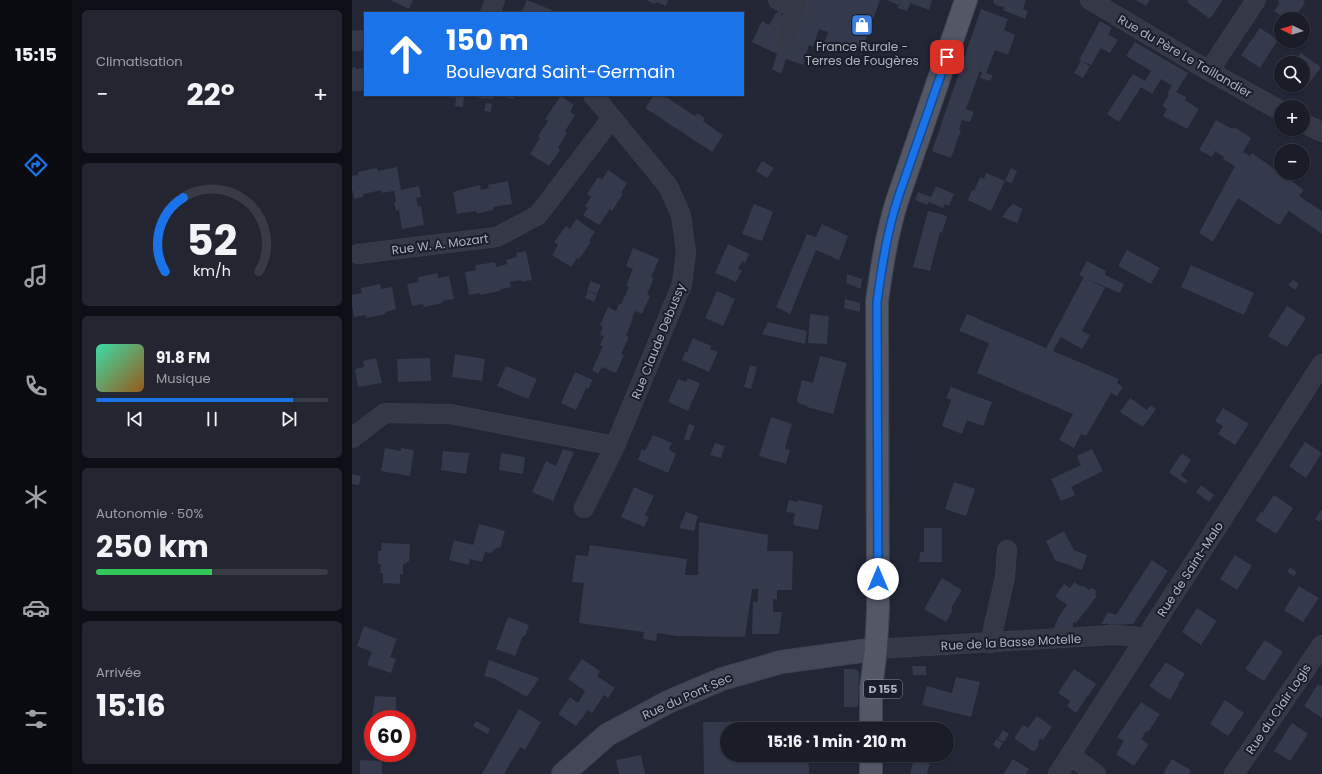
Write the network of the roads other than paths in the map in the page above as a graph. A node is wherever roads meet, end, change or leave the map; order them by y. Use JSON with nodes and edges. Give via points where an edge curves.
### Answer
{"nodes":[{"id":1,"x":495,"y":0,"type":"edge"},
{"id":2,"x":778,"y":0,"type":"edge"},
{"id":3,"x":966,"y":0,"type":"edge"},
{"id":4,"x":1090,"y":0,"type":"edge"},
{"id":5,"x":1256,"y":0,"type":"edge"},
{"id":6,"x":797,"y":4,"type":"edge"},
{"id":7,"x":490,"y":12,"type":"edge"},
{"id":8,"x":364,"y":40,"type":"edge"},
{"id":9,"x":352,"y":41,"type":"edge"},
{"id":10,"x":785,"y":42,"type":"dead end"},
{"id":11,"x":1209,"y":71,"type":"junction"},
{"id":12,"x":594,"y":96,"type":"edge"},
{"id":13,"x":1274,"y":107,"type":"edge"},
{"id":14,"x":612,"y":118,"type":"junction"},
{"id":15,"x":358,"y":254,"type":"dead end"},
{"id":16,"x":1322,"y":364,"type":"edge"},
{"id":17,"x":352,"y":438,"type":"edge"},
{"id":18,"x":615,"y":446,"type":"junction"},
{"id":19,"x":584,"y":508,"type":"dead end"},
{"id":20,"x":1007,"y":550,"type":"dead end"},
{"id":21,"x":1145,"y":639,"type":"junction"},
{"id":22,"x":990,"y":643,"type":"junction"},
{"id":23,"x":1322,"y":645,"type":"edge"},
{"id":24,"x":876,"y":649,"type":"junction"},
{"id":25,"x":871,"y":722,"type":"edge"},
{"id":26,"x":882,"y":722,"type":"edge"},
{"id":27,"x":1070,"y":754,"type":"junction"},
{"id":28,"x":871,"y":762,"type":"edge"},
{"id":29,"x":882,"y":762,"type":"edge"},
{"id":30,"x":563,"y":774,"type":"edge"},
{"id":31,"x":871,"y":774,"type":"edge"},
{"id":32,"x":882,"y":774,"type":"edge"},
{"id":33,"x":1058,"y":774,"type":"edge"},
{"id":34,"x":1096,"y":774,"type":"edge"},
{"id":35,"x":1234,"y":774,"type":"edge"}],
"edges":[{"from":1,"to":7,"type":"street"},
{"from":2,"to":6,"type":"street"},
{"from":3,"to":24,"type":"main road","number":"D 155","via":[[893,213],[883,258],[877,302]]},
{"from":4,"to":11,"type":"street","name":"Rue du Père Le Taillandier"},
{"from":5,"to":11,"type":"street"},
{"from":6,"to":10,"type":"street"},
{"from":8,"to":9,"type":"street"},
{"from":11,"to":13,"type":"street","name":"Rue du Père Le Taillandier"},
{"from":12,"to":14,"type":"street","name":"Rue Claude Debussy"},
{"from":14,"to":15,"type":"street","name":"Rue W. A. Mozart","via":[[538,215],[497,237]]},
{"from":14,"to":18,"type":"street","name":"Rue Claude Debussy","via":[[668,186],[681,215],[686,252],[682,284]]},
{"from":16,"to":21,"type":"street","name":"Rue de Saint-Malo"},
{"from":17,"to":18,"type":"street","via":[[385,413],[450,414]]},
{"from":18,"to":19,"type":"street","name":"Rue Claude Debussy"},
{"from":20,"to":22,"type":"street","via":[[1005,577]]},
{"from":21,"to":22,"type":"street","name":"Rue de la Basse Motelle","via":[[1112,635]]},
{"from":21,"to":27,"type":"street","name":"Rue de Saint-Malo"},
{"from":22,"to":24,"type":"street","name":"Rue de la Basse Motelle"},
{"from":23,"to":35,"type":"street","name":"Rue du Clair Logis"},
{"from":24,"to":25,"type":"main road","number":"D 155","via":[[871,688]]},
{"from":24,"to":26,"type":"main road","number":"D 155","via":[[882,686]]},
{"from":24,"to":30,"type":"street","name":"Rue du Pont Sec","via":[[780,662],[722,679],[668,702],[607,735]]},
{"from":27,"to":33,"type":"street","name":"Rue de Saint-Malo"},
{"from":27,"to":34,"type":"street"},
{"from":28,"to":31,"type":"main road"},
{"from":29,"to":32,"type":"main road"}]}
